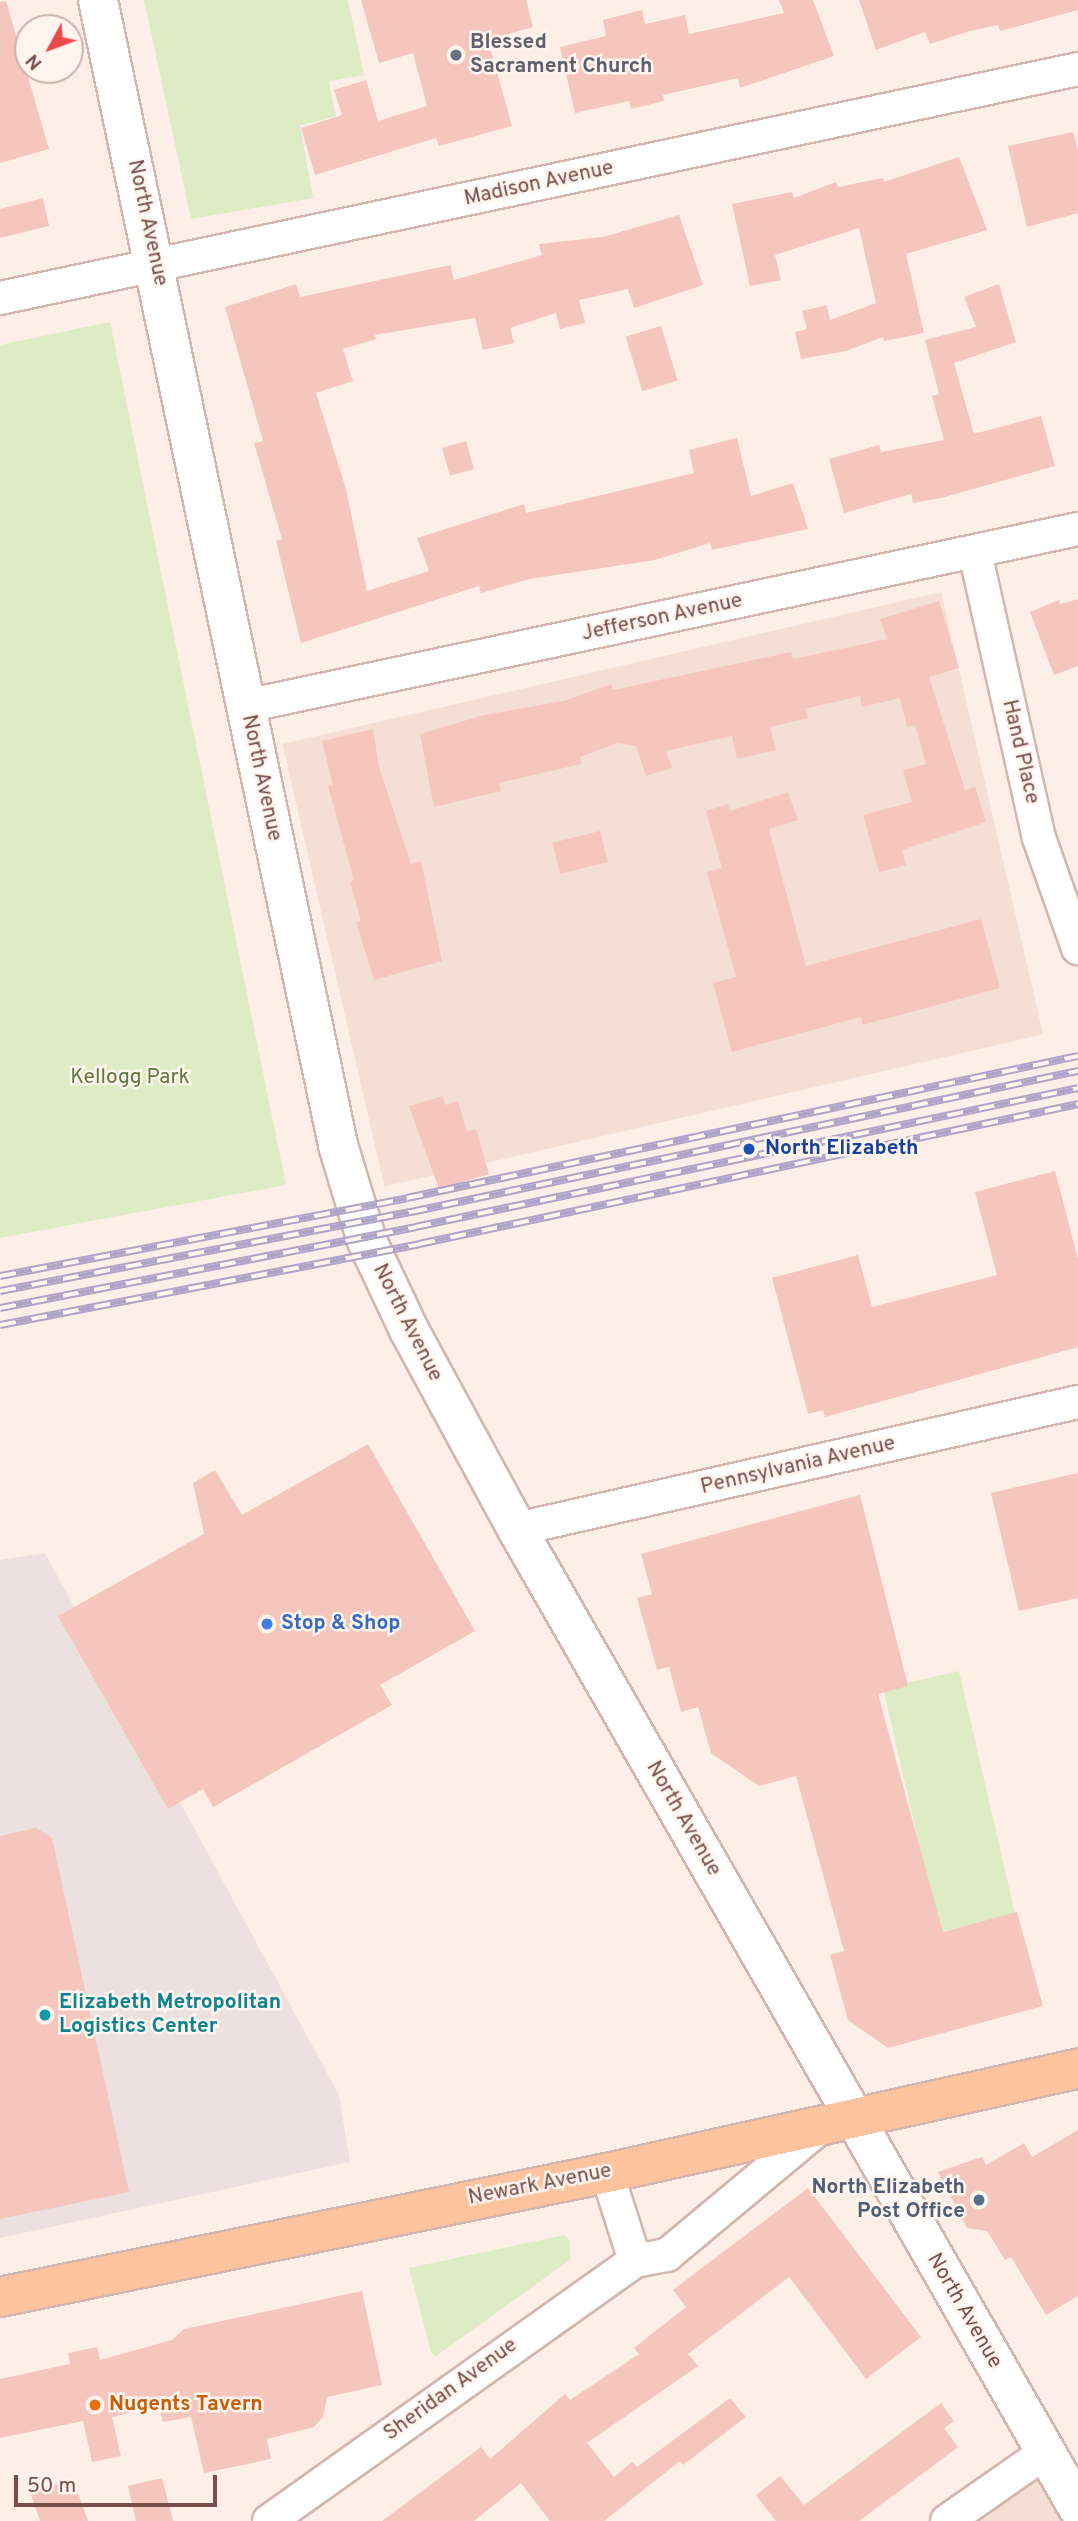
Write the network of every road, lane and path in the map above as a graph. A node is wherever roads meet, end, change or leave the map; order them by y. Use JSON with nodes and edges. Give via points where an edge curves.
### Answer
{"nodes":[{"id":1,"x":98,"y":0,"type":"edge"},
{"id":2,"x":1078,"y":69,"type":"edge"},
{"id":3,"x":156,"y":264,"type":"junction"},
{"id":4,"x":0,"y":298,"type":"edge"},
{"id":5,"x":1078,"y":530,"type":"edge"},
{"id":6,"x":975,"y":552,"type":"junction"},
{"id":7,"x":246,"y":706,"type":"junction"},
{"id":8,"x":1078,"y":948,"type":"edge"},
{"id":9,"x":1078,"y":1402,"type":"edge"},
{"id":10,"x":517,"y":1529,"type":"junction"},
{"id":11,"x":1078,"y":2069,"type":"edge"},
{"id":12,"x":839,"y":2120,"type":"junction"},
{"id":13,"x":607,"y":2173,"type":"junction"},
{"id":14,"x":635,"y":2261,"type":"junction"},
{"id":15,"x":0,"y":2297,"type":"edge"},
{"id":16,"x":1046,"y":2452,"type":"junction"},
{"id":17,"x":1078,"y":2508,"type":"edge"},
{"id":18,"x":269,"y":2521,"type":"edge"},
{"id":19,"x":947,"y":2521,"type":"edge"}],
"edges":[{"from":1,"to":3,"type":"main road","name":"North Avenue"},
{"from":2,"to":3,"type":"street","name":"Madison Avenue"},
{"from":3,"to":4,"type":"street","name":"Madison Avenue"},
{"from":3,"to":7,"type":"main road","name":"North Avenue"},
{"from":5,"to":6,"type":"street","name":"Jefferson Avenue"},
{"from":6,"to":7,"type":"street","name":"Jefferson Avenue"},
{"from":6,"to":8,"type":"street","name":"Hand Place","via":[[1039,838]]},
{"from":7,"to":10,"type":"main road","name":"North Avenue","via":[[338,1145],[367,1241],[409,1330]]},
{"from":9,"to":10,"type":"street","name":"Pennsylvania Avenue"},
{"from":10,"to":12,"type":"main road","name":"North Avenue"},
{"from":11,"to":12,"type":"main road","name":"Newark Avenue"},
{"from":12,"to":13,"type":"main road","name":"Newark Avenue"},
{"from":12,"to":14,"type":"street","name":"Sheridan Avenue","via":[[667,2255]]},
{"from":12,"to":16,"type":"main road","name":"North Avenue"},
{"from":13,"to":14,"type":"street"},
{"from":13,"to":15,"type":"main road","name":"Newark Avenue"},
{"from":14,"to":18,"type":"street","name":"Sheridan Avenue"},
{"from":16,"to":17,"type":"main road","name":"North Avenue"},
{"from":16,"to":19,"type":"street"}]}
